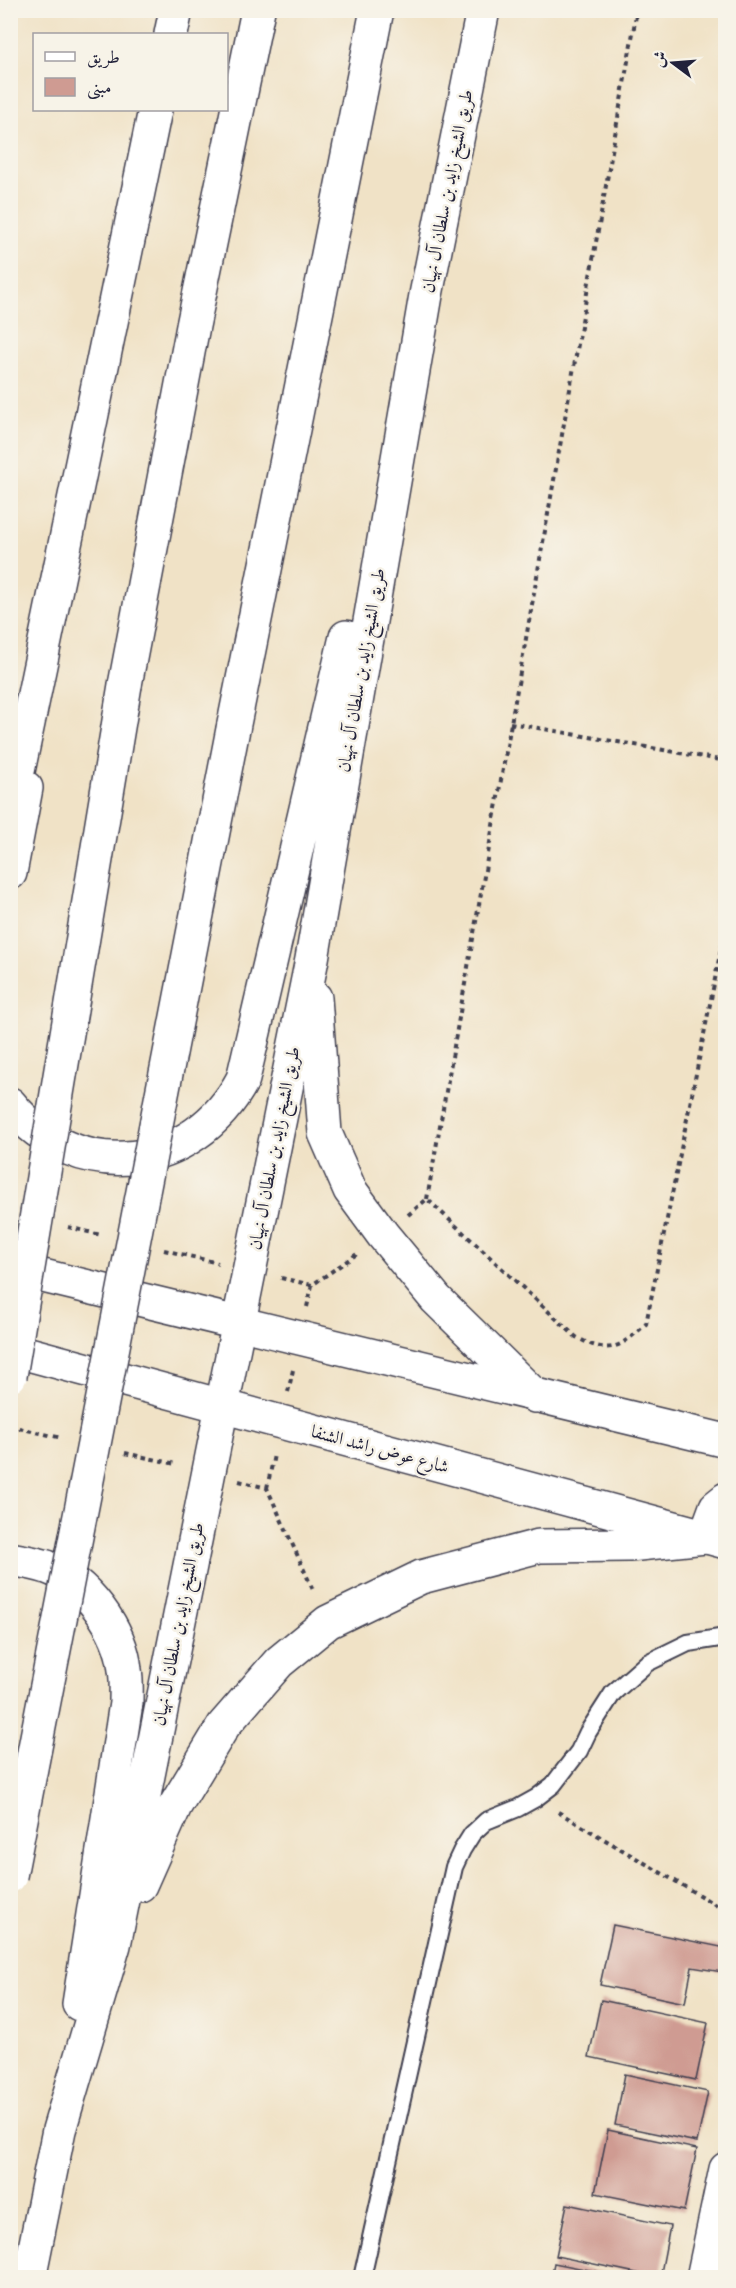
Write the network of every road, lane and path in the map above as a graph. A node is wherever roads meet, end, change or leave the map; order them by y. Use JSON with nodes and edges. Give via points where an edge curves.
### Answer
{"nodes":[{"id":1,"x":176,"y":10,"type":"edge"},
{"id":2,"x":258,"y":10,"type":"edge"},
{"id":3,"x":377,"y":10,"type":"edge"},
{"id":4,"x":483,"y":10,"type":"edge"},
{"id":5,"x":637,"y":10,"type":"edge"},
{"id":6,"x":171,"y":33,"type":"edge"},
{"id":7,"x":155,"y":111,"type":"edge"},
{"id":8,"x":123,"y":264,"type":"junction"},
{"id":9,"x":426,"y":295,"type":"junction"},
{"id":10,"x":510,"y":723,"type":"junction"},
{"id":11,"x":726,"y":760,"type":"edge"},
{"id":12,"x":10,"y":810,"type":"edge"},
{"id":13,"x":10,"y":873,"type":"edge"},
{"id":14,"x":726,"y":924,"type":"edge"},
{"id":15,"x":312,"y":958,"type":"junction"},
{"id":16,"x":10,"y":1104,"type":"edge"},
{"id":17,"x":427,"y":1199,"type":"junction"},
{"id":18,"x":383,"y":1235,"type":"junction"},
{"id":19,"x":26,"y":1271,"type":"edge"},
{"id":20,"x":239,"y":1323,"type":"junction"},
{"id":21,"x":300,"y":1338,"type":"junction"},
{"id":22,"x":23,"y":1352,"type":"edge"},
{"id":23,"x":10,"y":1376,"type":"edge"},
{"id":24,"x":535,"y":1396,"type":"junction"},
{"id":25,"x":222,"y":1406,"type":"junction"},
{"id":26,"x":281,"y":1422,"type":"junction"},
{"id":27,"x":726,"y":1441,"type":"edge"},
{"id":28,"x":267,"y":1488,"type":"dead end"},
{"id":29,"x":726,"y":1499,"type":"edge"},
{"id":30,"x":715,"y":1539,"type":"edge"},
{"id":31,"x":10,"y":1558,"type":"edge"},
{"id":32,"x":726,"y":1637,"type":"edge"},
{"id":33,"x":536,"y":1798,"type":"junction"},
{"id":34,"x":10,"y":1876,"type":"edge"},
{"id":35,"x":726,"y":1911,"type":"edge"},
{"id":36,"x":114,"y":1945,"type":"junction"},
{"id":37,"x":59,"y":2130,"type":"junction"},
{"id":38,"x":726,"y":2169,"type":"edge"},
{"id":39,"x":721,"y":2217,"type":"edge"},
{"id":40,"x":29,"y":2277,"type":"edge"},
{"id":41,"x":362,"y":2277,"type":"edge"},
{"id":42,"x":703,"y":2277,"type":"edge"}],
"edges":[{"from":1,"to":6,"type":"main road"},
{"from":2,"to":23,"type":"main road","bridge":true,"via":[[125,686]]},
{"from":3,"to":34,"type":"main road","bridge":true,"via":[[232,729]]},
{"from":4,"to":9,"type":"main road","name":"طريق الشيخ زايد بن سلطان آل نهيان"},
{"from":5,"to":10,"type":"path"},
{"from":7,"to":8,"type":"main road"},
{"from":8,"to":12,"type":"main road"},
{"from":8,"to":13,"type":"main road"},
{"from":9,"to":15,"type":"main road","name":"طريق الشيخ زايد بن سلطان آل نهيان"},
{"from":9,"to":16,"type":"main road","via":[[243,1079],[224,1110],[197,1134],[165,1151],[133,1158],[97,1157],[75,1151],[44,1137]]},
{"from":10,"to":11,"type":"path"},
{"from":10,"to":17,"type":"path"},
{"from":14,"to":17,"type":"path","via":[[646,1324],[621,1345],[596,1348],[576,1337]]},
{"from":15,"to":18,"type":"main road","via":[[325,1133],[350,1190]]},
{"from":15,"to":20,"type":"main road","name":"طريق الشيخ زايد بن سلطان آل نهيان"},
{"from":17,"to":18,"type":"path"},
{"from":18,"to":21,"type":"path","via":[[312,1286]]},
{"from":18,"to":24,"type":"main road","via":[[436,1299]]},
{"from":19,"to":20,"type":"main road"},
{"from":20,"to":21,"type":"main road"},
{"from":20,"to":25,"type":"main road","name":"طريق الشيخ زايد بن سلطان آل نهيان"},
{"from":21,"to":24,"type":"main road"},
{"from":21,"to":26,"type":"path"},
{"from":22,"to":25,"type":"main road","name":"شارع عوض راشد الشنفا"},
{"from":24,"to":27,"type":"main road"},
{"from":25,"to":26,"type":"main road","name":"شارع عوض راشد الشنفا"},
{"from":25,"to":36,"type":"main road","name":"طريق الشيخ زايد بن سلطان آل نهيان"},
{"from":26,"to":28,"type":"path"},
{"from":26,"to":30,"type":"main road","name":"شارع عوض راشد الشنفا"},
{"from":29,"to":30,"type":"main road","via":[[716,1508]]},
{"from":30,"to":36,"type":"main road","via":[[539,1546],[421,1577],[328,1622],[279,1662],[224,1725],[175,1806]]},
{"from":31,"to":37,"type":"main road","via":[[48,1568],[80,1587],[101,1610],[117,1638],[125,1669],[126,1703]]},
{"from":32,"to":33,"type":"lane","via":[[688,1642],[647,1663],[613,1693],[567,1769]]},
{"from":33,"to":35,"type":"path"},
{"from":33,"to":41,"type":"lane","via":[[486,1821],[472,1834],[454,1867]]},
{"from":36,"to":37,"type":"main road","name":"طريق الشيخ زايد بن سلطان آل نهيان"},
{"from":37,"to":40,"type":"main road","name":"طريق الشيخ زايد بن سلطان آل نهيان"},
{"from":38,"to":39,"type":"main road"},
{"from":39,"to":42,"type":"main road"}]}
